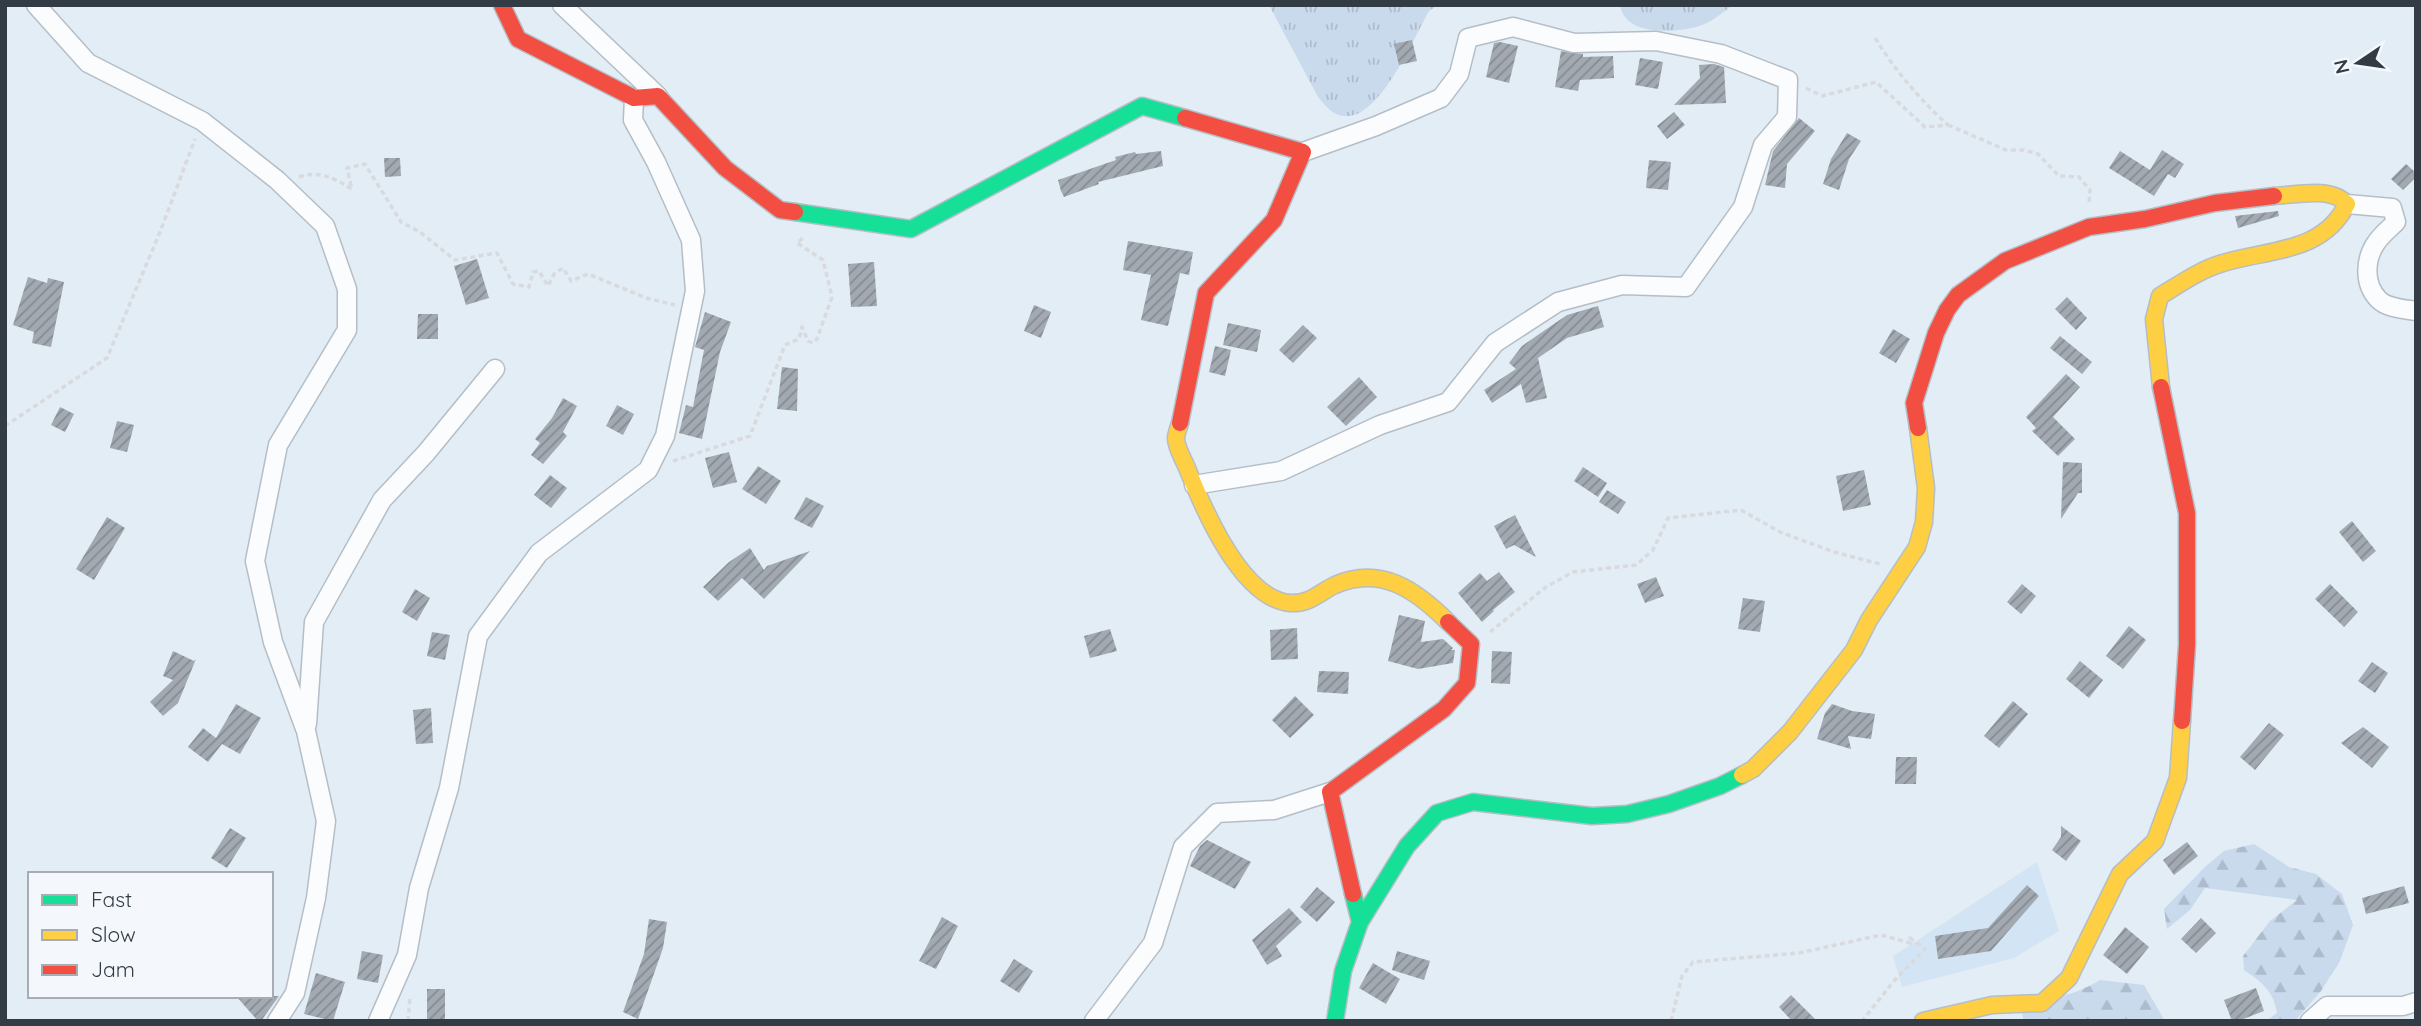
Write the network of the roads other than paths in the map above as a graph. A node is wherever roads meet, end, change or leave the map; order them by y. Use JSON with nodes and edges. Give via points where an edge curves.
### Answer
{"nodes":[{"id":1,"x":36,"y":5,"type":"edge"},
{"id":2,"x":502,"y":5,"type":"edge"},
{"id":3,"x":562,"y":5,"type":"edge"},
{"id":4,"x":658,"y":96,"type":"junction"},
{"id":5,"x":634,"y":98,"type":"junction"},
{"id":6,"x":1303,"y":152,"type":"junction"},
{"id":7,"x":2347,"y":204,"type":"junction"},
{"id":8,"x":2416,"y":311,"type":"edge"},
{"id":9,"x":495,"y":369,"type":"dead end"},
{"id":10,"x":1194,"y":485,"type":"junction"},
{"id":11,"x":306,"y":731,"type":"junction"},
{"id":12,"x":1330,"y":792,"type":"junction"},
{"id":13,"x":1360,"y":922,"type":"junction"},
{"id":14,"x":2416,"y":1002,"type":"edge"},
{"id":15,"x":277,"y":1021,"type":"edge"},
{"id":16,"x":378,"y":1021,"type":"edge"},
{"id":17,"x":1094,"y":1021,"type":"edge"},
{"id":18,"x":1335,"y":1021,"type":"edge"},
{"id":19,"x":1923,"y":1021,"type":"edge"},
{"id":20,"x":2310,"y":1021,"type":"edge"}],
"edges":[{"from":1,"to":11,"type":"street","via":[[88,63],[202,121],[277,180],[325,226],[347,289],[347,330],[278,444],[255,561],[273,642]]},
{"from":2,"to":5,"type":"street","via":[[518,39]]},
{"from":3,"to":4,"type":"street"},
{"from":4,"to":5,"type":"street"},
{"from":4,"to":6,"type":"street","via":[[725,168],[780,210],[911,229],[1142,106]]},
{"from":5,"to":16,"type":"street","via":[[633,120],[691,240],[695,291],[666,436],[648,470],[540,553],[478,636],[449,788],[419,888],[407,956]]},
{"from":6,"to":10,"type":"street","via":[[1273,220],[1206,293],[1176,440]]},
{"from":6,"to":10,"type":"street","via":[[1441,98],[1459,74],[1468,38],[1513,27],[1574,43],[1656,41],[1721,54],[1788,80],[1787,117],[1763,145],[1743,207],[1686,287],[1622,285],[1558,302],[1495,343],[1448,402],[1380,425],[1281,471]]},
{"from":7,"to":8,"type":"street","via":[[2392,208],[2396,222],[2376,242],[2366,263],[2369,284],[2379,300]]},
{"from":7,"to":13,"type":"street","via":[[2326,193],[2294,194],[2215,202],[2089,227],[2005,261],[1975,281],[1947,310],[1913,403],[1926,488],[1917,547],[1854,650],[1790,732],[1753,769],[1720,786],[1627,814],[1591,816],[1473,802],[1437,813],[1407,846]]},
{"from":7,"to":19,"type":"street","via":[[2331,229],[2306,243],[2220,264],[2160,296],[2154,319],[2162,393],[2188,513],[2188,645],[2178,778],[2155,841],[2120,874],[2069,978],[2042,1003],[1992,1005]]},
{"from":9,"to":11,"type":"street","via":[[382,500],[314,622]]},
{"from":10,"to":12,"type":"street","via":[[1226,548],[1268,596],[1290,603],[1309,601],[1355,579],[1390,580],[1430,604],[1471,644],[1467,683],[1444,709]]},
{"from":11,"to":15,"type":"street","via":[[326,821],[316,898],[295,993]]},
{"from":12,"to":13,"type":"street"},
{"from":12,"to":17,"type":"street","via":[[1274,810],[1217,813],[1183,847],[1153,943]]},
{"from":13,"to":18,"type":"street","via":[[1343,971]]},
{"from":14,"to":20,"type":"street","via":[[2327,1006]]}]}
